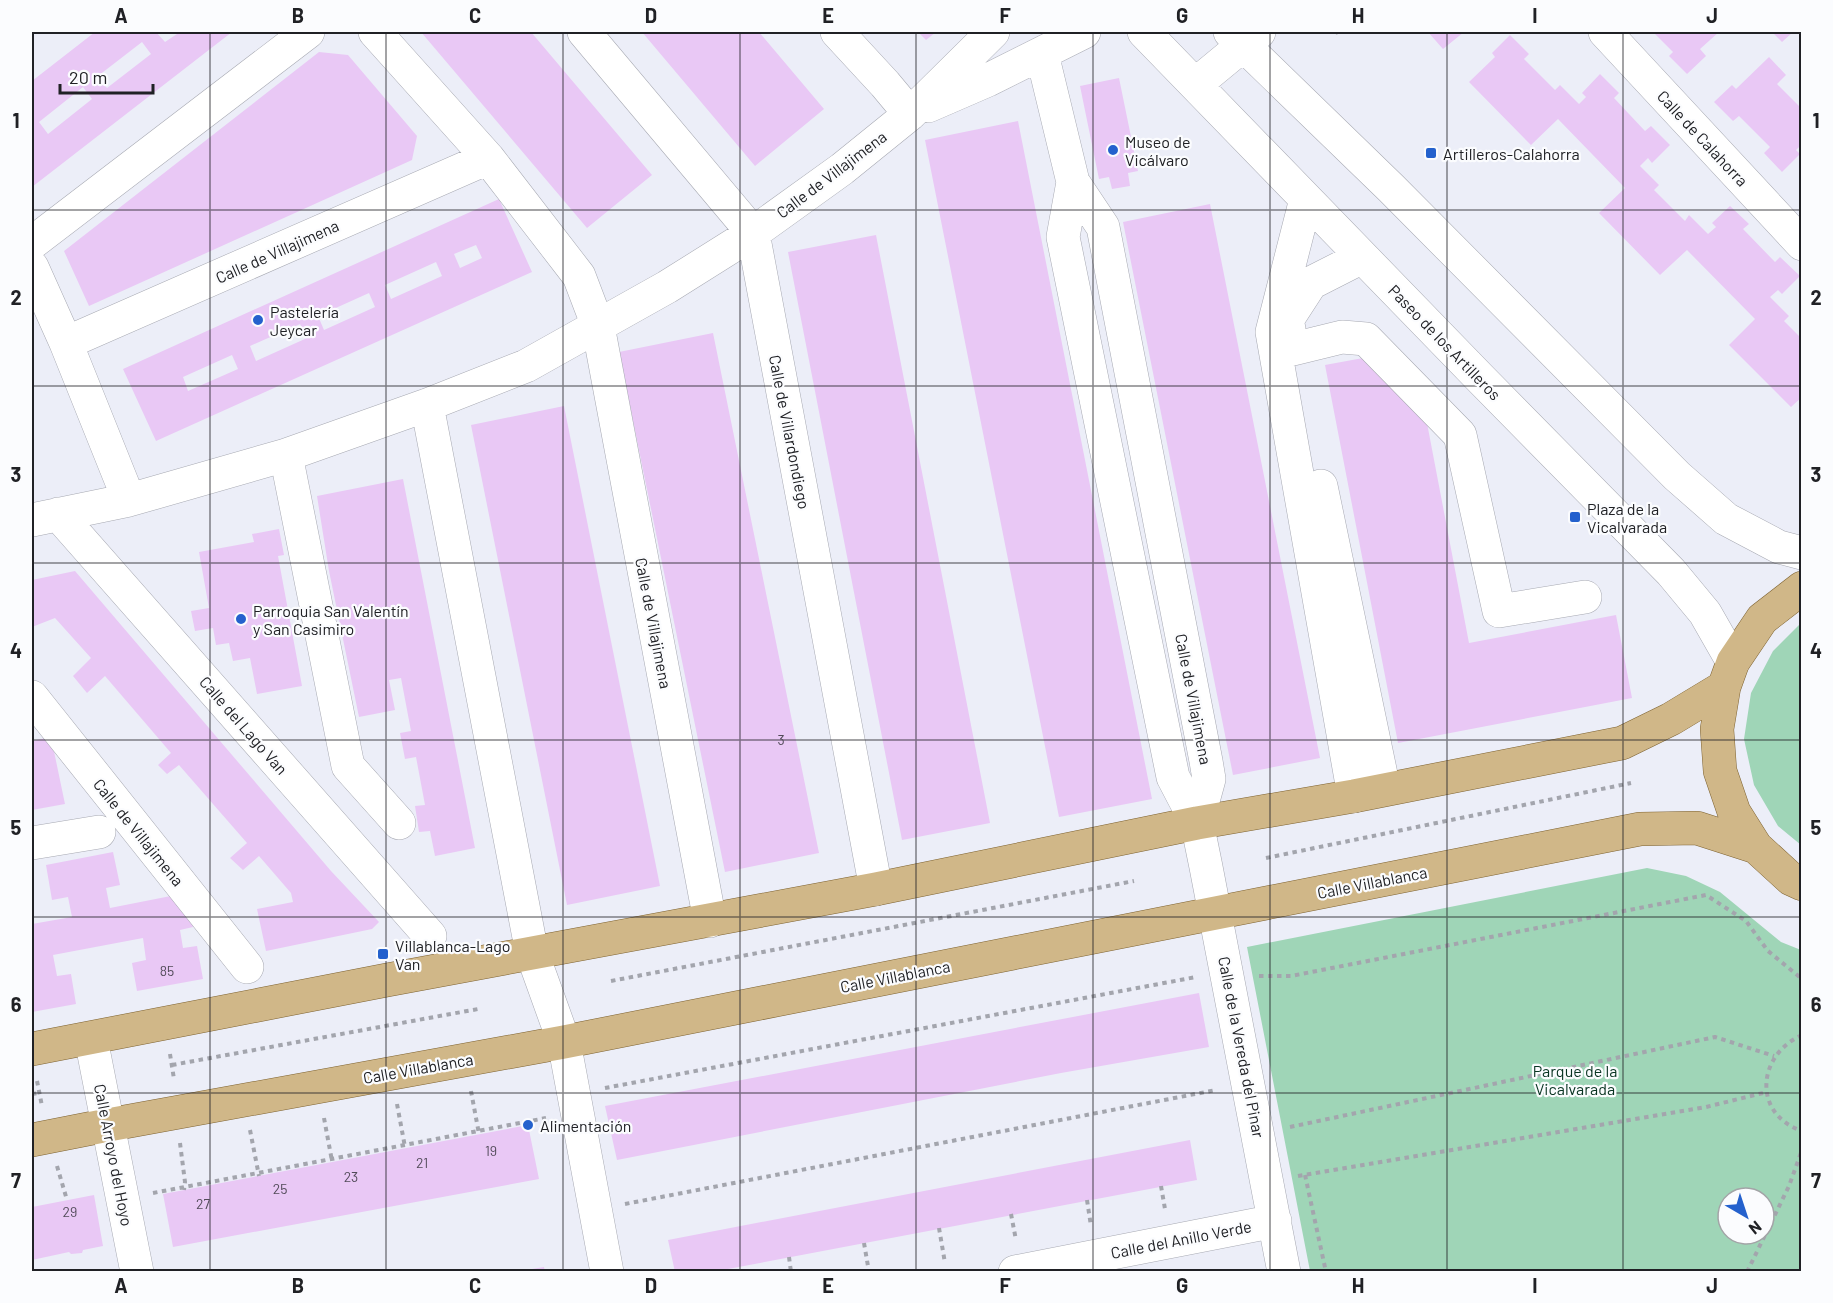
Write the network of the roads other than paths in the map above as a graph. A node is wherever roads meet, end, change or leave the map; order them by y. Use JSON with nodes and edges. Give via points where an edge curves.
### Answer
{"nodes":[{"id":1,"x":308,"y":32,"type":"edge"},
{"id":2,"x":375,"y":32,"type":"edge"},
{"id":3,"x":584,"y":32,"type":"edge"},
{"id":4,"x":837,"y":32,"type":"edge"},
{"id":5,"x":993,"y":32,"type":"edge"},
{"id":6,"x":1084,"y":32,"type":"edge"},
{"id":7,"x":1144,"y":32,"type":"edge"},
{"id":8,"x":1605,"y":32,"type":"edge"},
{"id":9,"x":1244,"y":36,"type":"edge"},
{"id":10,"x":1042,"y":54,"type":"junction"},
{"id":11,"x":1196,"y":84,"type":"junction"},
{"id":12,"x":909,"y":114,"type":"junction"},
{"id":13,"x":488,"y":158,"type":"junction"},
{"id":14,"x":1306,"y":199,"type":"junction"},
{"id":15,"x":753,"y":233,"type":"junction"},
{"id":16,"x":32,"y":243,"type":"edge"},
{"id":17,"x":1802,"y":244,"type":"edge"},
{"id":18,"x":1362,"y":257,"type":"junction"},
{"id":19,"x":32,"y":267,"type":"edge"},
{"id":20,"x":598,"y":326,"type":"junction"},
{"id":21,"x":66,"y":344,"type":"junction"},
{"id":22,"x":1293,"y":349,"type":"junction"},
{"id":23,"x":427,"y":405,"type":"junction"},
{"id":24,"x":286,"y":455,"type":"junction"},
{"id":25,"x":129,"y":500,"type":"junction"},
{"id":26,"x":45,"y":517,"type":"edge"},
{"id":27,"x":1802,"y":553,"type":"edge"},
{"id":28,"x":1802,"y":588,"type":"edge"},
{"id":29,"x":1585,"y":597,"type":"dead end"},
{"id":30,"x":1729,"y":674,"type":"junction"},
{"id":31,"x":32,"y":697,"type":"edge"},
{"id":32,"x":1369,"y":793,"type":"junction"},
{"id":33,"x":399,"y":823,"type":"dead end"},
{"id":34,"x":1197,"y":823,"type":"junction"},
{"id":35,"x":99,"y":832,"type":"dead end"},
{"id":36,"x":32,"y":843,"type":"edge"},
{"id":37,"x":1756,"y":847,"type":"junction"},
{"id":38,"x":1802,"y":884,"type":"edge"},
{"id":39,"x":876,"y":889,"type":"junction"},
{"id":40,"x":1215,"y":913,"type":"junction"},
{"id":41,"x":710,"y":921,"type":"junction"},
{"id":42,"x":430,"y":936,"type":"dead end"},
{"id":43,"x":532,"y":953,"type":"junction"},
{"id":44,"x":248,"y":967,"type":"dead end"},
{"id":45,"x":91,"y":1039,"type":"junction"},
{"id":46,"x":564,"y":1042,"type":"junction"},
{"id":47,"x":33,"y":1061,"type":"edge"},
{"id":48,"x":108,"y":1125,"type":"junction"},
{"id":49,"x":43,"y":1137,"type":"edge"},
{"id":50,"x":1275,"y":1221,"type":"junction"},
{"id":51,"x":1016,"y":1257,"type":"edge"},
{"id":52,"x":137,"y":1272,"type":"edge"},
{"id":53,"x":607,"y":1272,"type":"edge"},
{"id":54,"x":1284,"y":1272,"type":"edge"}],
"edges":[{"from":1,"to":16,"type":"street"},
{"from":2,"to":13,"type":"street","name":"Calle de Villajimena"},
{"from":3,"to":15,"type":"street","name":"Calle de Villardondiego"},
{"from":4,"to":12,"type":"street"},
{"from":5,"to":12,"type":"street","name":"Calle de Villajimena"},
{"from":6,"to":10,"type":"street","name":"Calle de Villajimena"},
{"from":7,"to":11,"type":"street","name":"Paseo de los Artilleros"},
{"from":8,"to":17,"type":"street","name":"Calle de Calahorra"},
{"from":9,"to":11,"type":"street"},
{"from":9,"to":27,"type":"street","via":[[1677,476],[1726,519],[1779,547]]},
{"from":10,"to":12,"type":"street","name":"Calle de Villajimena"},
{"from":10,"to":34,"type":"street","name":"Calle de Villajimena","via":[[1073,182],[1103,227],[1209,779]]},
{"from":11,"to":14,"type":"street","name":"Paseo de los Artilleros"},
{"from":12,"to":15,"type":"street","name":"Calle de Villajimena","via":[[842,169]]},
{"from":13,"to":20,"type":"street","name":"Calle de Villajimena","via":[[579,276]]},
{"from":13,"to":21,"type":"street","name":"Calle de Villajimena"},
{"from":14,"to":18,"type":"street","name":"Paseo de los Artilleros"},
{"from":14,"to":32,"type":"street","via":[[1272,332]]},
{"from":15,"to":20,"type":"street","name":"Calle de Villajimena"},
{"from":15,"to":39,"type":"street","name":"Calle de Villardondiego"},
{"from":18,"to":22,"type":"street","via":[[1311,283],[1287,320]]},
{"from":18,"to":30,"type":"street","name":"Paseo de los Artilleros","via":[[1671,572],[1705,613]]},
{"from":19,"to":21,"type":"street"},
{"from":20,"to":23,"type":"street","name":"Calle de Villajimena","via":[[525,366]]},
{"from":20,"to":41,"type":"street","name":"Calle de Villajimena"},
{"from":21,"to":25,"type":"street"},
{"from":22,"to":29,"type":"street","via":[[1342,337],[1366,339],[1460,435],[1499,611]]},
{"from":22,"to":32,"type":"street"},
{"from":23,"to":24,"type":"street","name":"Calle de Villajimena"},
{"from":23,"to":43,"type":"street"},
{"from":24,"to":25,"type":"street","name":"Calle de Villajimena"},
{"from":24,"to":33,"type":"street","via":[[348,766]]},
{"from":25,"to":26,"type":"street","name":"Calle de Villajimena"},
{"from":26,"to":42,"type":"street","name":"Calle del Lago Van"},
{"from":28,"to":30,"type":"main road","via":[[1762,619]]},
{"from":30,"to":32,"type":"main road","via":[[1671,719],[1622,743]]},
{"from":30,"to":37,"type":"main road","via":[[1717,729],[1720,771],[1734,812]]},
{"from":31,"to":44,"type":"street","name":"Calle de Villajimena"},
{"from":32,"to":34,"type":"main road"},
{"from":34,"to":39,"type":"main road"},
{"from":34,"to":40,"type":"street","name":"Calle de la Vereda del Pinar"},
{"from":35,"to":36,"type":"street","name":"Calle de Villajimena"},
{"from":37,"to":38,"type":"main road"},
{"from":37,"to":40,"type":"main road","name":"Calle Villablanca","via":[[1697,828],[1640,829]]},
{"from":39,"to":41,"type":"main road"},
{"from":40,"to":46,"type":"main road","name":"Calle Villablanca"},
{"from":40,"to":50,"type":"street","name":"Calle de la Vereda del Pinar"},
{"from":41,"to":43,"type":"main road"},
{"from":43,"to":45,"type":"main road"},
{"from":43,"to":46,"type":"street"},
{"from":45,"to":47,"type":"main road"},
{"from":45,"to":48,"type":"street","name":"Calle Arroyo del Hoyo"},
{"from":46,"to":48,"type":"main road","name":"Calle Villablanca"},
{"from":46,"to":53,"type":"street"},
{"from":48,"to":49,"type":"main road","name":"Calle Villablanca"},
{"from":48,"to":52,"type":"street","name":"Calle Arroyo del Hoyo"},
{"from":50,"to":51,"type":"street","name":"Calle del Anillo Verde"},
{"from":50,"to":54,"type":"street","name":"Calle de la Vereda del Pinar"}]}
